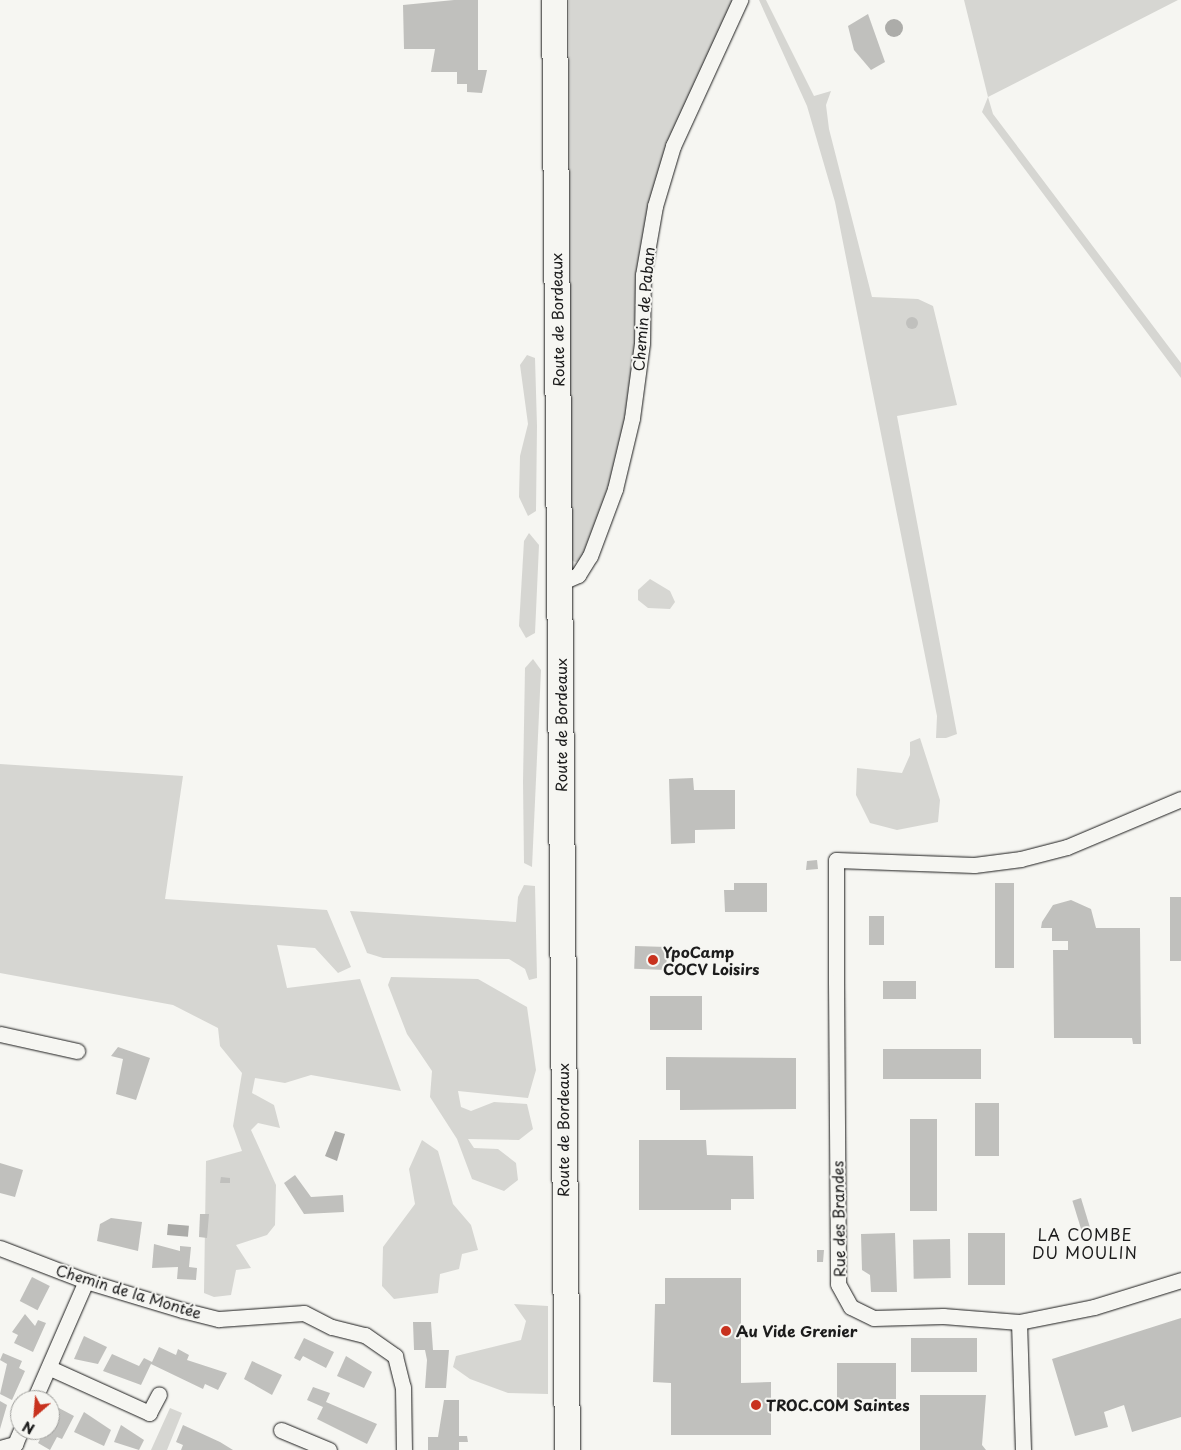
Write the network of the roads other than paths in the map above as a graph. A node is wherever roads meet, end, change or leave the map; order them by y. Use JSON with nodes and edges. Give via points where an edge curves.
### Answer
{"nodes":[{"id":1,"x":554,"y":0,"type":"edge"},
{"id":2,"x":740,"y":0,"type":"edge"},
{"id":3,"x":560,"y":583,"type":"junction"},
{"id":4,"x":1181,"y":799,"type":"edge"},
{"id":5,"x":0,"y":1034,"type":"edge"},
{"id":6,"x":78,"y":1051,"type":"dead end"},
{"id":7,"x":0,"y":1248,"type":"edge"},
{"id":8,"x":1181,"y":1280,"type":"edge"},
{"id":9,"x":86,"y":1281,"type":"junction"},
{"id":10,"x":1019,"y":1322,"type":"junction"},
{"id":11,"x":50,"y":1368,"type":"junction"},
{"id":12,"x":39,"y":1390,"type":"edge"},
{"id":13,"x":159,"y":1394,"type":"dead end"},
{"id":14,"x":280,"y":1430,"type":"dead end"},
{"id":15,"x":17,"y":1440,"type":"edge"},
{"id":16,"x":0,"y":1448,"type":"edge"},
{"id":17,"x":328,"y":1450,"type":"edge"},
{"id":18,"x":404,"y":1450,"type":"edge"},
{"id":19,"x":567,"y":1450,"type":"edge"},
{"id":20,"x":1022,"y":1450,"type":"edge"}],
"edges":[{"from":1,"to":3,"type":"main road","name":"Route de Bordeaux"},
{"from":2,"to":3,"type":"street","name":"Chemin de Paban","via":[[673,146],[655,206],[643,274],[642,343],[632,418],[615,489],[590,556],[578,575]]},
{"from":3,"to":19,"type":"main road","name":"Route de Bordeaux"},
{"from":4,"to":10,"type":"street","name":"Rue des Brandes","via":[[1067,847],[1022,859],[974,865],[836,860],[838,1284],[851,1307],[874,1318],[943,1316]]},
{"from":5,"to":6,"type":"street"},
{"from":7,"to":9,"type":"street","name":"Chemin de la Montée"},
{"from":8,"to":10,"type":"street","name":"Rue des Brandes","via":[[1094,1306]]},
{"from":9,"to":11,"type":"street"},
{"from":9,"to":18,"type":"street","name":"Chemin de la Montée","via":[[219,1319],[304,1313],[332,1327],[365,1335],[395,1356],[402,1387]]},
{"from":10,"to":20,"type":"street"},
{"from":11,"to":12,"type":"street"},
{"from":11,"to":13,"type":"street","via":[[149,1414]]},
{"from":14,"to":17,"type":"street"},
{"from":15,"to":16,"type":"street","via":[[15,1444]]}]}
